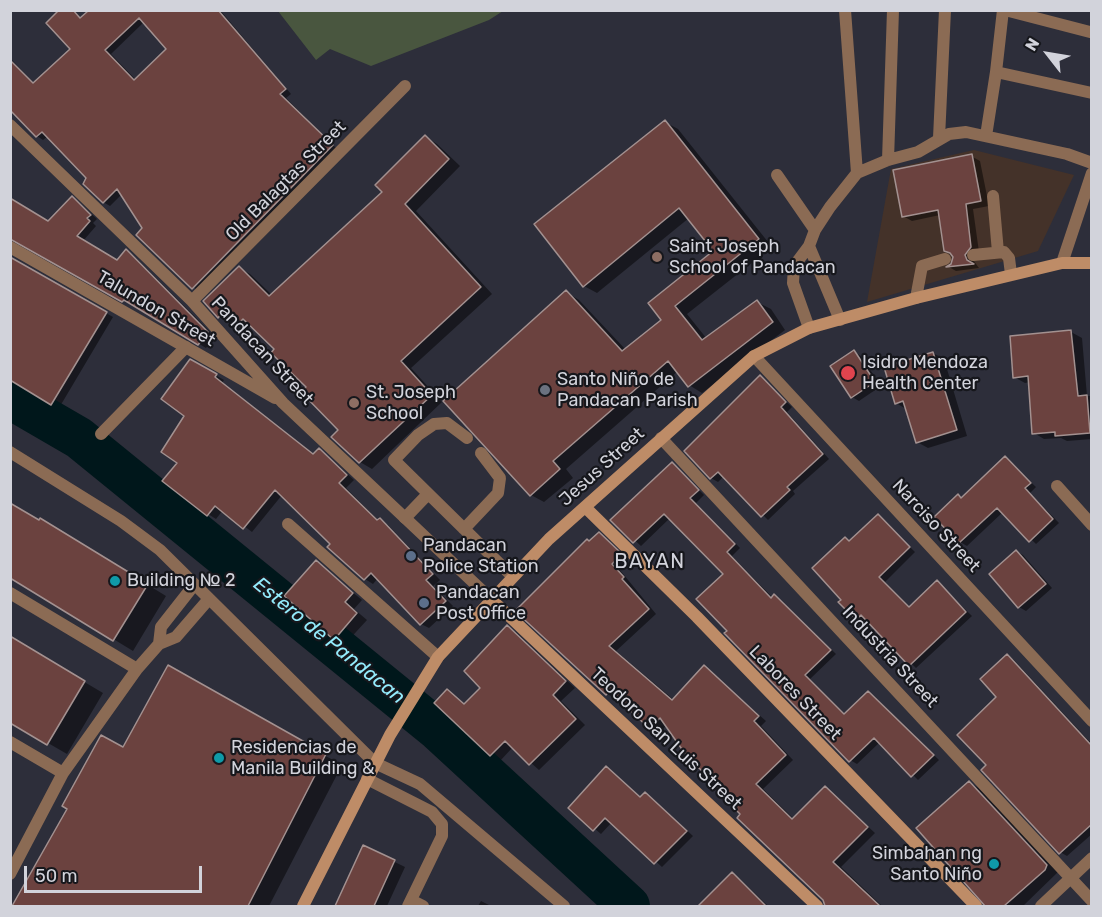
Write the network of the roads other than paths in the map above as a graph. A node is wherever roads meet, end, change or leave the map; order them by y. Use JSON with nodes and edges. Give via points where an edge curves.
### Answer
{"nodes":[{"id":1,"x":845,"y":10,"type":"edge"},
{"id":2,"x":893,"y":10,"type":"edge"},
{"id":3,"x":945,"y":10,"type":"edge"},
{"id":4,"x":1004,"y":10,"type":"edge"},
{"id":5,"x":1090,"y":32,"type":"edge"},
{"id":6,"x":996,"y":72,"type":"junction"},
{"id":7,"x":405,"y":86,"type":"dead end"},
{"id":8,"x":1092,"y":93,"type":"edge"},
{"id":9,"x":10,"y":125,"type":"edge"},
{"id":10,"x":986,"y":136,"type":"junction"},
{"id":11,"x":939,"y":138,"type":"junction"},
{"id":12,"x":888,"y":160,"type":"junction"},
{"id":13,"x":1092,"y":163,"type":"edge"},
{"id":14,"x":857,"y":173,"type":"junction"},
{"id":15,"x":1092,"y":173,"type":"edge"},
{"id":16,"x":777,"y":175,"type":"dead end"},
{"id":17,"x":993,"y":196,"type":"dead end"},
{"id":18,"x":815,"y":230,"type":"junction"},
{"id":19,"x":810,"y":246,"type":"junction"},
{"id":20,"x":10,"y":247,"type":"edge"},
{"id":21,"x":998,"y":252,"type":"junction"},
{"id":22,"x":972,"y":255,"type":"dead end"},
{"id":23,"x":945,"y":259,"type":"dead end"},
{"id":24,"x":1062,"y":263,"type":"junction"},
{"id":25,"x":1092,"y":263,"type":"edge"},
{"id":26,"x":1011,"y":274,"type":"junction"},
{"id":27,"x":916,"y":298,"type":"junction"},
{"id":28,"x":192,"y":301,"type":"junction"},
{"id":29,"x":840,"y":320,"type":"junction"},
{"id":30,"x":809,"y":328,"type":"junction"},
{"id":31,"x":186,"y":347,"type":"junction"},
{"id":32,"x":754,"y":356,"type":"junction"},
{"id":33,"x":283,"y":403,"type":"junction"},
{"id":34,"x":101,"y":435,"type":"dead end"},
{"id":35,"x":467,"y":438,"type":"dead end"},
{"id":36,"x":661,"y":438,"type":"junction"},
{"id":37,"x":10,"y":452,"type":"edge"},
{"id":38,"x":481,"y":453,"type":"dead end"},
{"id":39,"x":1057,"y":486,"type":"dead end"},
{"id":40,"x":428,"y":494,"type":"junction"},
{"id":41,"x":585,"y":507,"type":"junction"},
{"id":42,"x":405,"y":518,"type":"junction"},
{"id":43,"x":288,"y":524,"type":"dead end"},
{"id":44,"x":1092,"y":525,"type":"edge"},
{"id":45,"x":464,"y":529,"type":"junction"},
{"id":46,"x":512,"y":576,"type":"junction"},
{"id":47,"x":194,"y":585,"type":"junction"},
{"id":48,"x":10,"y":593,"type":"edge"},
{"id":49,"x":490,"y":598,"type":"junction"},
{"id":50,"x":208,"y":600,"type":"junction"},
{"id":51,"x":159,"y":644,"type":"junction"},
{"id":52,"x":438,"y":657,"type":"junction"},
{"id":53,"x":137,"y":669,"type":"junction"},
{"id":54,"x":1092,"y":721,"type":"edge"},
{"id":55,"x":10,"y":742,"type":"edge"},
{"id":56,"x":375,"y":763,"type":"junction"},
{"id":57,"x":63,"y":773,"type":"junction"},
{"id":58,"x":367,"y":780,"type":"junction"},
{"id":59,"x":1092,"y":858,"type":"edge"},
{"id":60,"x":10,"y":874,"type":"edge"},
{"id":61,"x":1070,"y":878,"type":"junction"},
{"id":62,"x":1092,"y":901,"type":"edge"},
{"id":63,"x":410,"y":903,"type":"edge"},
{"id":64,"x":303,"y":906,"type":"edge"},
{"id":65,"x":423,"y":906,"type":"edge"},
{"id":66,"x":564,"y":906,"type":"edge"},
{"id":67,"x":817,"y":906,"type":"edge"},
{"id":68,"x":976,"y":906,"type":"edge"},
{"id":69,"x":1041,"y":906,"type":"edge"}],
"edges":[{"from":1,"to":14,"type":"street"},
{"from":2,"to":12,"type":"street"},
{"from":3,"to":11,"type":"street"},
{"from":4,"to":5,"type":"street"},
{"from":4,"to":6,"type":"street"},
{"from":6,"to":8,"type":"street"},
{"from":6,"to":10,"type":"street"},
{"from":7,"to":28,"type":"street","name":"Old Balagtas Street"},
{"from":9,"to":28,"type":"street","name":"Pandacan Street"},
{"from":10,"to":11,"type":"street","via":[[966,132]]},
{"from":10,"to":13,"type":"street"},
{"from":11,"to":12,"type":"street","via":[[918,152]]},
{"from":12,"to":14,"type":"street"},
{"from":14,"to":18,"type":"street"},
{"from":15,"to":24,"type":"street"},
{"from":16,"to":18,"type":"street"},
{"from":17,"to":21,"type":"street"},
{"from":18,"to":19,"type":"street"},
{"from":19,"to":29,"type":"street"},
{"from":19,"to":30,"type":"street","via":[[794,266],[793,276]]},
{"from":20,"to":31,"type":"street","name":"Talundon Street"},
{"from":21,"to":22,"type":"street"},
{"from":21,"to":26,"type":"street","via":[[1007,255]]},
{"from":23,"to":27,"type":"street","via":[[922,267]]},
{"from":24,"to":25,"type":"main road","name":"Jesus Street"},
{"from":24,"to":26,"type":"main road","name":"Jesus Street"},
{"from":26,"to":27,"type":"main road","name":"Jesus Street"},
{"from":27,"to":29,"type":"main road","name":"Jesus Street"},
{"from":28,"to":33,"type":"street","name":"Pandacan Street"},
{"from":29,"to":30,"type":"main road","name":"Jesus Street"},
{"from":30,"to":32,"type":"main road","name":"Jesus Street"},
{"from":31,"to":33,"type":"street","name":"Talundon Street"},
{"from":31,"to":34,"type":"street"},
{"from":32,"to":36,"type":"main road","name":"Jesus Street"},
{"from":32,"to":54,"type":"street","name":"Narciso Street"},
{"from":33,"to":42,"type":"street","name":"Pandacan Street"},
{"from":35,"to":40,"type":"street","via":[[447,423],[434,424],[394,460]]},
{"from":36,"to":41,"type":"main road","name":"Jesus Street"},
{"from":36,"to":61,"type":"street","name":"Industria Street"},
{"from":37,"to":47,"type":"street","via":[[144,538]]},
{"from":38,"to":45,"type":"street","via":[[500,478],[498,493]]},
{"from":39,"to":44,"type":"street"},
{"from":40,"to":42,"type":"street"},
{"from":40,"to":45,"type":"street"},
{"from":41,"to":46,"type":"main road","name":"Jesus Street"},
{"from":41,"to":68,"type":"main road","name":"Labores Street","via":[[697,617]]},
{"from":42,"to":49,"type":"street","name":"Pandacan Street"},
{"from":43,"to":52,"type":"street"},
{"from":45,"to":46,"type":"street"},
{"from":46,"to":49,"type":"main road","name":"Jesus Street"},
{"from":47,"to":50,"type":"street"},
{"from":47,"to":51,"type":"street","via":[[160,627]]},
{"from":48,"to":53,"type":"street"},
{"from":49,"to":52,"type":"main road","name":"Jesus Street"},
{"from":49,"to":67,"type":"main road","name":"Teodoro San Luis Street"},
{"from":50,"to":51,"type":"street","via":[[176,638]]},
{"from":50,"to":56,"type":"street"},
{"from":51,"to":53,"type":"street"},
{"from":52,"to":56,"type":"main road","name":"Jesus Street"},
{"from":53,"to":57,"type":"street"},
{"from":55,"to":57,"type":"street"},
{"from":56,"to":58,"type":"main road","name":"Jesus Street"},
{"from":56,"to":66,"type":"street","via":[[420,784]]},
{"from":57,"to":60,"type":"street"},
{"from":58,"to":63,"type":"street","via":[[432,812],[442,824],[442,836]]},
{"from":58,"to":64,"type":"main road","name":"Jesus Street"},
{"from":59,"to":61,"type":"street"},
{"from":61,"to":62,"type":"street","name":"Industria Street"},
{"from":61,"to":69,"type":"street"},
{"from":63,"to":65,"type":"street"}]}
